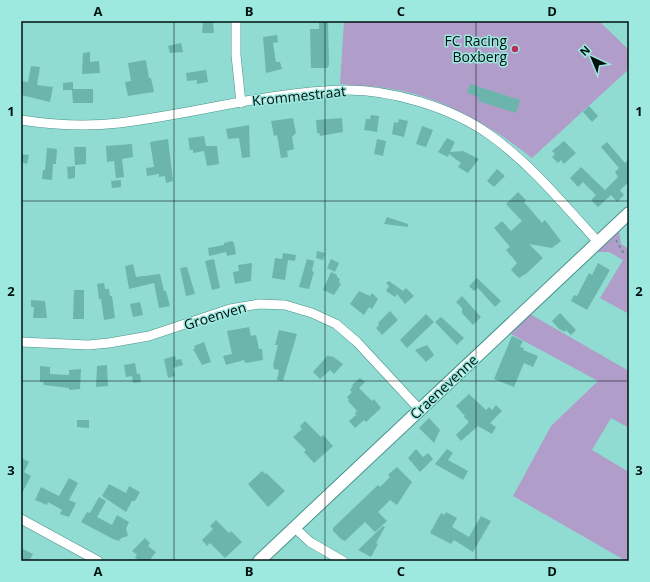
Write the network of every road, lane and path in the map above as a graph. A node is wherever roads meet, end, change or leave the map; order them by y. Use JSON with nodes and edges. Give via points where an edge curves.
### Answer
{"nodes":[{"id":1,"x":236,"y":21,"type":"edge"},
{"id":2,"x":241,"y":102,"type":"junction"},
{"id":3,"x":21,"y":120,"type":"edge"},
{"id":4,"x":629,"y":213,"type":"edge"},
{"id":5,"x":614,"y":237,"type":"dead end"},
{"id":6,"x":598,"y":242,"type":"junction"},
{"id":7,"x":629,"y":255,"type":"edge"},
{"id":8,"x":21,"y":342,"type":"edge"},
{"id":9,"x":420,"y":410,"type":"junction"},
{"id":10,"x":21,"y":519,"type":"edge"},
{"id":11,"x":295,"y":528,"type":"junction"},
{"id":12,"x":98,"y":561,"type":"edge"},
{"id":13,"x":259,"y":561,"type":"edge"},
{"id":14,"x":343,"y":561,"type":"edge"}],
"edges":[{"from":1,"to":2,"type":"street","via":[[236,55]]},
{"from":2,"to":3,"type":"street","name":"Krommestraat","via":[[118,123],[54,125]]},
{"from":2,"to":6,"type":"street","name":"Krommestraat","via":[[344,90],[400,97],[444,111],[489,134],[513,152]]},
{"from":4,"to":6,"type":"street","name":"Craenevenne"},
{"from":5,"to":7,"type":"path","via":[[623,252]]},
{"from":6,"to":9,"type":"street","name":"Craenevenne"},
{"from":8,"to":9,"type":"street","name":"Groenven","via":[[88,345],[109,343],[149,336],[230,309],[259,304],[285,305],[336,324],[357,342]]},
{"from":9,"to":11,"type":"street","name":"Craenevenne"},
{"from":10,"to":12,"type":"street"},
{"from":11,"to":13,"type":"street","name":"Craenevenne"},
{"from":11,"to":14,"type":"street","via":[[310,542]]}]}
